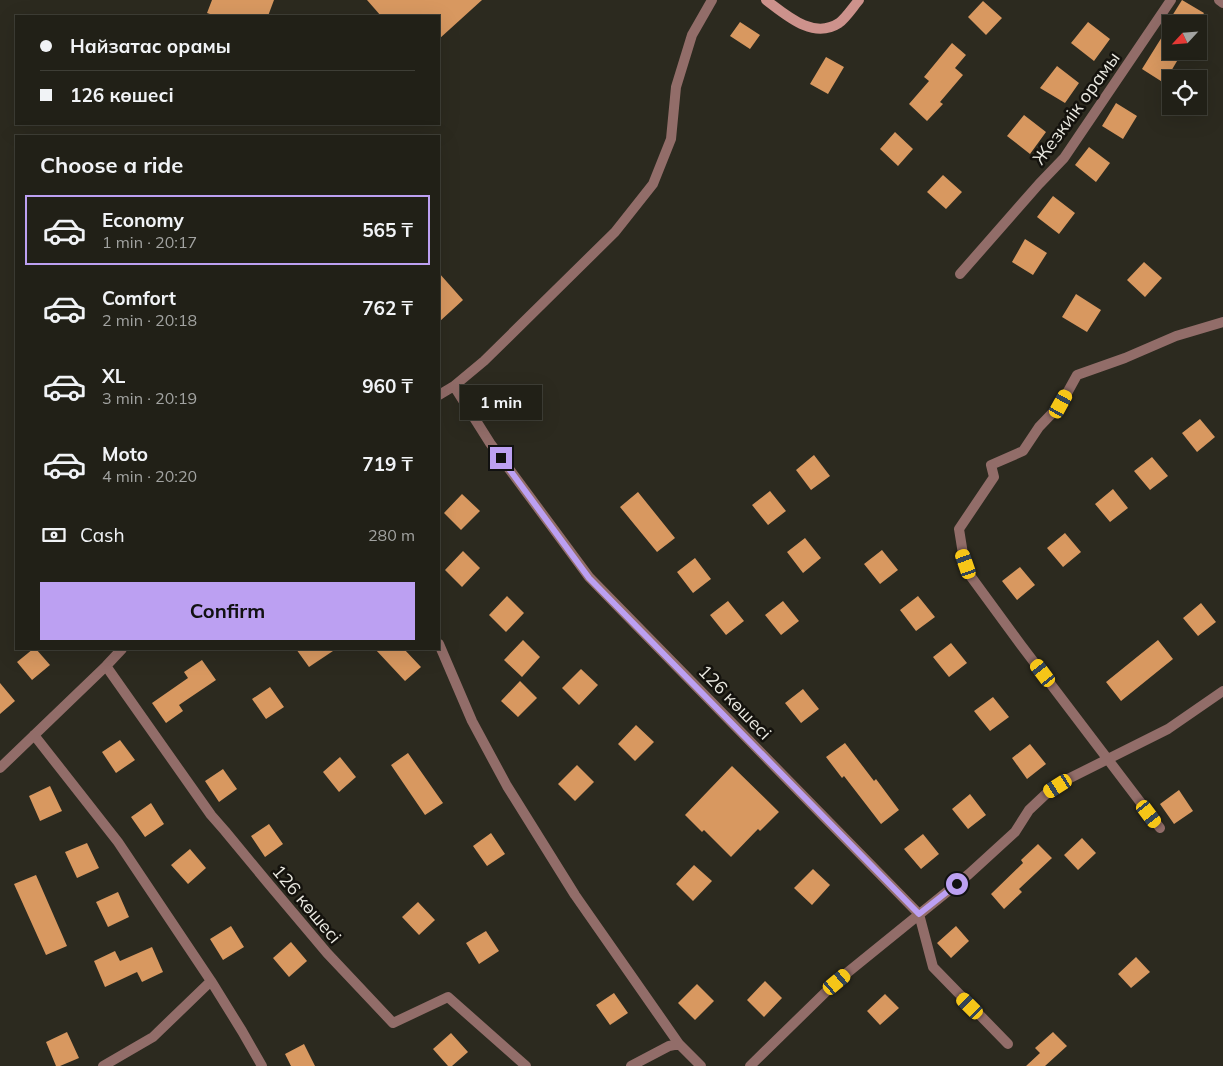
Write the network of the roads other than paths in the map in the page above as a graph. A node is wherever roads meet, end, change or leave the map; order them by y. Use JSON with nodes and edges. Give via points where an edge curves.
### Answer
{"nodes":[{"id":1,"x":712,"y":0,"type":"edge"},
{"id":2,"x":766,"y":0,"type":"edge"},
{"id":3,"x":859,"y":0,"type":"edge"},
{"id":4,"x":1172,"y":0,"type":"edge"},
{"id":5,"x":1220,"y":0,"type":"edge"},
{"id":6,"x":1223,"y":3,"type":"edge"},
{"id":7,"x":960,"y":274,"type":"dead end"},
{"id":8,"x":1223,"y":322,"type":"edge"},
{"id":9,"x":454,"y":386,"type":"junction"},
{"id":10,"x":440,"y":394,"type":"edge"},
{"id":11,"x":440,"y":646,"type":"edge"},
{"id":12,"x":121,"y":650,"type":"edge"},
{"id":13,"x":106,"y":666,"type":"junction"},
{"id":14,"x":1223,"y":691,"type":"edge"},
{"id":15,"x":34,"y":735,"type":"junction"},
{"id":16,"x":1108,"y":759,"type":"junction"},
{"id":17,"x":0,"y":768,"type":"edge"},
{"id":18,"x":1160,"y":828,"type":"dead end"},
{"id":19,"x":919,"y":914,"type":"junction"},
{"id":20,"x":211,"y":981,"type":"junction"},
{"id":21,"x":679,"y":1044,"type":"junction"},
{"id":22,"x":1008,"y":1044,"type":"dead end"},
{"id":23,"x":103,"y":1066,"type":"edge"},
{"id":24,"x":262,"y":1066,"type":"edge"},
{"id":25,"x":526,"y":1066,"type":"edge"},
{"id":26,"x":631,"y":1066,"type":"edge"},
{"id":27,"x":701,"y":1066,"type":"edge"},
{"id":28,"x":750,"y":1066,"type":"edge"}],
"edges":[{"from":1,"to":9,"type":"street","via":[[692,34],[676,87],[671,138],[653,184],[615,232],[484,361]]},
{"from":2,"to":3,"type":"main road","via":[[792,20],[827,29],[840,23]]},
{"from":4,"to":7,"type":"street","name":"Жезкиік орамы","via":[[1064,158]]},
{"from":5,"to":6,"type":"street"},
{"from":8,"to":16,"type":"street","via":[[1176,336],[1077,375],[1061,404],[1039,427],[1023,452],[991,465],[994,477],[959,529],[969,574]]},
{"from":9,"to":10,"type":"street"},
{"from":9,"to":19,"type":"street","name":"126 көшесі","via":[[490,443],[589,578]]},
{"from":11,"to":21,"type":"street","via":[[472,721],[507,786],[574,895]]},
{"from":12,"to":13,"type":"street"},
{"from":13,"to":15,"type":"street"},
{"from":13,"to":25,"type":"street","name":"126 көшесі","via":[[211,815],[328,953],[393,1023],[448,997]]},
{"from":14,"to":16,"type":"street","via":[[1168,729]]},
{"from":15,"to":17,"type":"street"},
{"from":15,"to":20,"type":"street","via":[[118,842]]},
{"from":16,"to":18,"type":"street"},
{"from":16,"to":19,"type":"street","via":[[1047,793],[1029,810],[1015,832]]},
{"from":19,"to":22,"type":"street","via":[[932,967]]},
{"from":19,"to":28,"type":"street","via":[[837,982]]},
{"from":20,"to":23,"type":"street","via":[[153,1037]]},
{"from":20,"to":24,"type":"street"},
{"from":21,"to":26,"type":"street"},
{"from":21,"to":27,"type":"street"}]}
